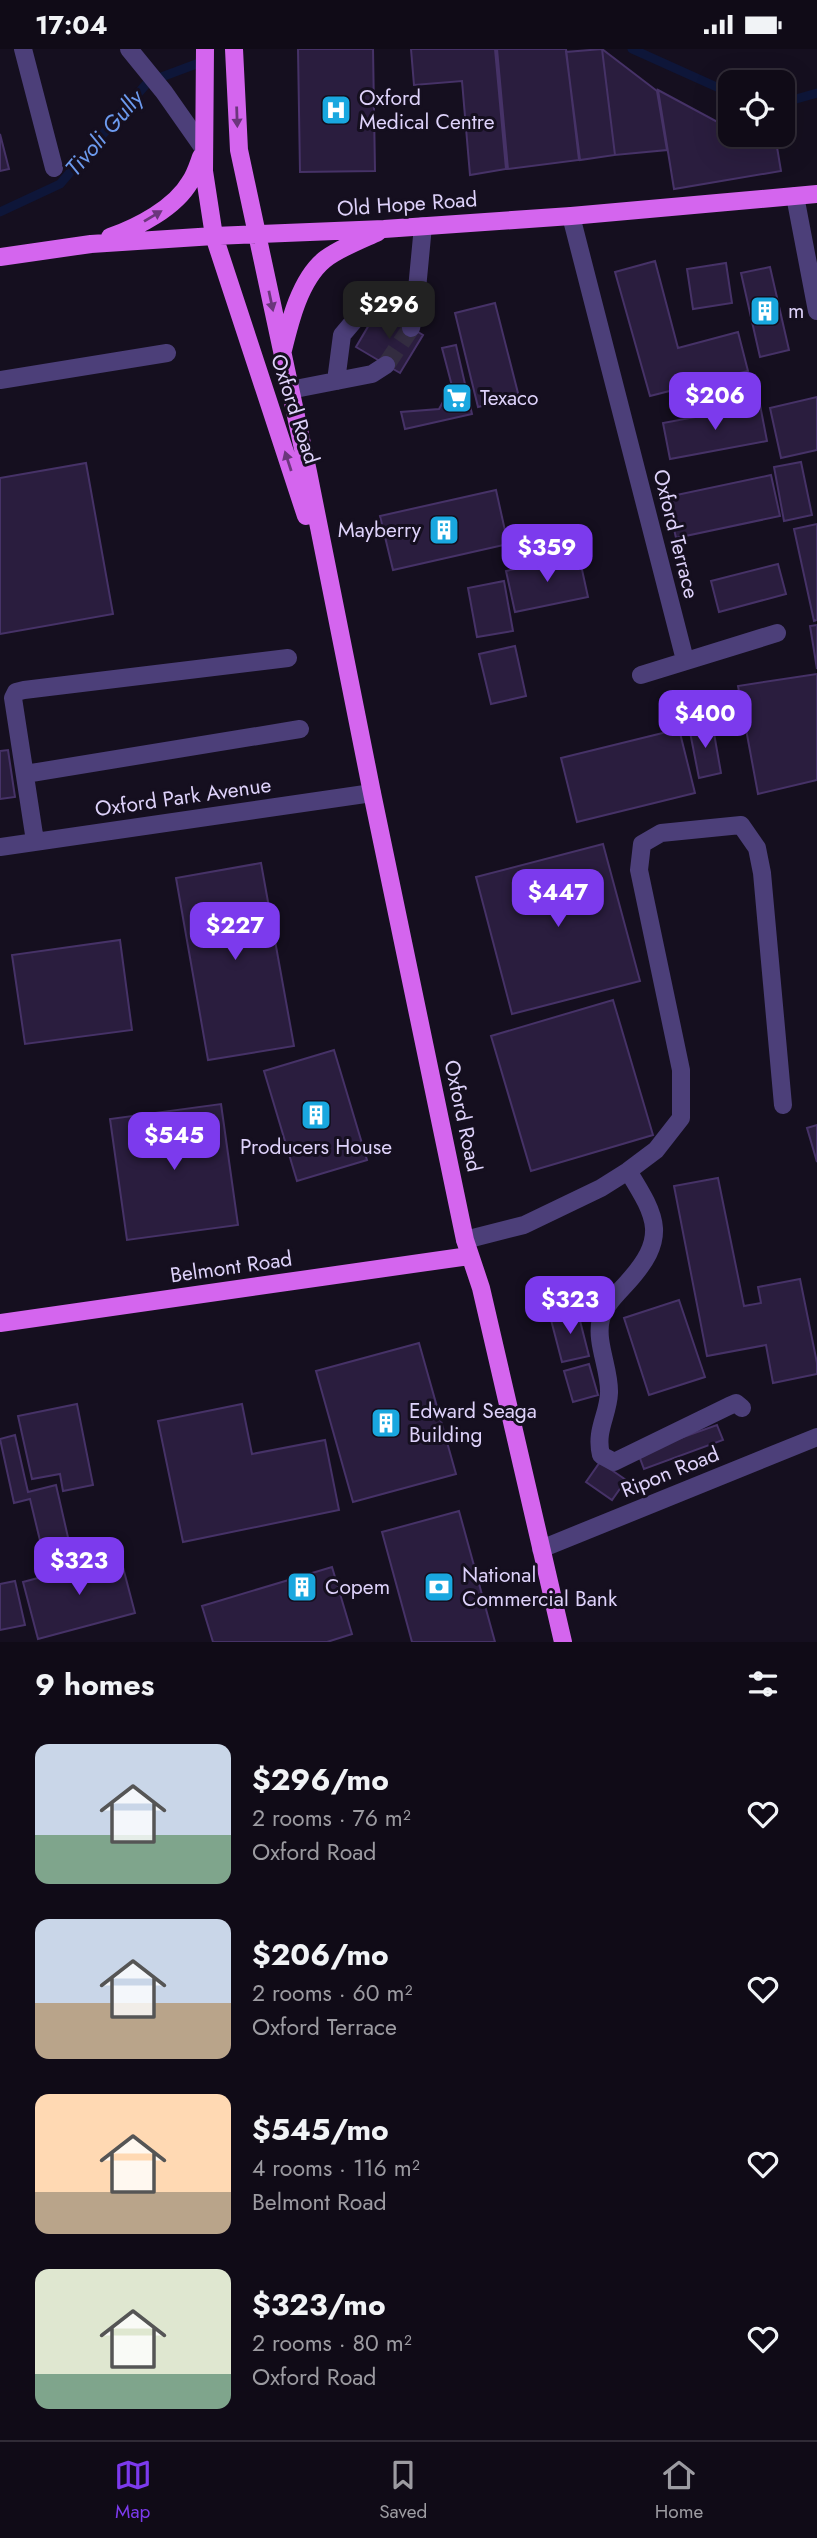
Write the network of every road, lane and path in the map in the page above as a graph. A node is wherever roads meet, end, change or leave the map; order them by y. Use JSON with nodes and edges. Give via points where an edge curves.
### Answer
{"nodes":[{"id":1,"x":23,"y":49,"type":"edge"},
{"id":2,"x":130,"y":49,"type":"edge"},
{"id":3,"x":205,"y":49,"type":"edge"},
{"id":4,"x":234,"y":49,"type":"edge"},
{"id":5,"x":204,"y":149,"type":"junction"},
{"id":6,"x":54,"y":168,"type":"dead end"},
{"id":7,"x":817,"y":194,"type":"edge"},
{"id":8,"x":795,"y":196,"type":"junction"},
{"id":9,"x":571,"y":216,"type":"junction"},
{"id":10,"x":423,"y":226,"type":"junction"},
{"id":11,"x":384,"y":229,"type":"junction"},
{"id":12,"x":256,"y":235,"type":"junction"},
{"id":13,"x":214,"y":236,"type":"junction"},
{"id":14,"x":91,"y":244,"type":"junction"},
{"id":15,"x":0,"y":257,"type":"edge"},
{"id":16,"x":417,"y":294,"type":"junction"},
{"id":17,"x":817,"y":311,"type":"edge"},
{"id":18,"x":411,"y":328,"type":"tunnel mouth"},
{"id":19,"x":167,"y":353,"type":"dead end"},
{"id":20,"x":282,"y":353,"type":"junction"},
{"id":21,"x":386,"y":365,"type":"tunnel mouth"},
{"id":22,"x":0,"y":380,"type":"edge"},
{"id":23,"x":336,"y":381,"type":"junction"},
{"id":24,"x":290,"y":390,"type":"junction"},
{"id":25,"x":332,"y":596,"type":"junction"},
{"id":26,"x":777,"y":633,"type":"dead end"},
{"id":27,"x":288,"y":658,"type":"dead end"},
{"id":28,"x":685,"y":660,"type":"junction"},
{"id":29,"x":641,"y":675,"type":"dead end"},
{"id":30,"x":300,"y":729,"type":"dead end"},
{"id":31,"x":25,"y":774,"type":"junction"},
{"id":32,"x":372,"y":793,"type":"junction"},
{"id":33,"x":35,"y":842,"type":"junction"},
{"id":34,"x":0,"y":847,"type":"edge"},
{"id":35,"x":783,"y":1105,"type":"dead end"},
{"id":36,"x":628,"y":1171,"type":"junction"},
{"id":37,"x":467,"y":1248,"type":"junction"},
{"id":38,"x":0,"y":1323,"type":"edge"},
{"id":39,"x":742,"y":1408,"type":"dead end"},
{"id":40,"x":817,"y":1437,"type":"edge"},
{"id":41,"x":541,"y":1549,"type":"junction"},
{"id":42,"x":564,"y":1642,"type":"edge"}],
"edges":[{"from":1,"to":6,"type":"street"},
{"from":2,"to":5,"type":"street"},
{"from":3,"to":5,"type":"main road","name":"Oxford Road"},
{"from":4,"to":12,"type":"main road","name":"Oxford Road","one_way":true,"via":[[239,150]]},
{"from":5,"to":13,"type":"main road","name":"Oxford Road"},
{"from":14,"to":5,"type":"main road","one_way":true,"via":[[163,211],[190,183]]},
{"from":7,"to":8,"type":"main road","name":"Old Hope Road"},
{"from":8,"to":9,"type":"main road","name":"Old Hope Road"},
{"from":8,"to":17,"type":"street"},
{"from":9,"to":10,"type":"main road","name":"Old Hope Road"},
{"from":9,"to":28,"type":"street","name":"Oxford Terrace"},
{"from":10,"to":11,"type":"main road","name":"Old Hope Road"},
{"from":10,"to":16,"type":"street"},
{"from":11,"to":12,"type":"main road","name":"Old Hope Road"},
{"from":11,"to":20,"type":"main road","via":[[324,260],[308,280],[291,317]]},
{"from":12,"to":13,"type":"main road","name":"Old Hope Road"},
{"from":12,"to":20,"type":"main road","name":"Oxford Road","one_way":true},
{"from":13,"to":14,"type":"main road","name":"Old Hope Road"},
{"from":25,"to":13,"type":"main road","name":"Oxford Road","one_way":true},
{"from":14,"to":15,"type":"main road","name":"Old Hope Road"},
{"from":16,"to":18,"type":"street"},
{"from":16,"to":23,"type":"street","via":[[384,296],[370,302],[342,335]]},
{"from":19,"to":22,"type":"street"},
{"from":20,"to":24,"type":"main road","name":"Oxford Road"},
{"from":21,"to":23,"type":"street","via":[[372,374]]},
{"from":23,"to":24,"type":"street"},
{"from":24,"to":25,"type":"main road","name":"Oxford Road"},
{"from":25,"to":32,"type":"main road","name":"Oxford Road"},
{"from":26,"to":28,"type":"street"},
{"from":27,"to":31,"type":"street","via":[[16,692],[13,698]]},
{"from":28,"to":29,"type":"street"},
{"from":30,"to":31,"type":"street"},
{"from":31,"to":33,"type":"street"},
{"from":32,"to":33,"type":"street","name":"Oxford Park Avenue"},
{"from":32,"to":37,"type":"main road","name":"Oxford Road"},
{"from":33,"to":34,"type":"street","name":"Oxford Park Avenue"},
{"from":35,"to":36,"type":"street","via":[[757,848],[741,825],[661,833],[642,844],[639,870],[681,1070],[681,1118],[656,1150]]},
{"from":36,"to":37,"type":"street","via":[[524,1225]]},
{"from":36,"to":39,"type":"street","via":[[655,1223],[652,1248],[601,1317],[610,1395],[598,1435],[601,1455],[614,1462],[736,1403]]},
{"from":37,"to":38,"type":"main road","name":"Belmont Road"},
{"from":37,"to":41,"type":"main road","name":"Oxford Road","via":[[481,1288]]},
{"from":40,"to":41,"type":"street","name":"Ripon Road"},
{"from":41,"to":42,"type":"main road","name":"Oxford Road"}]}
